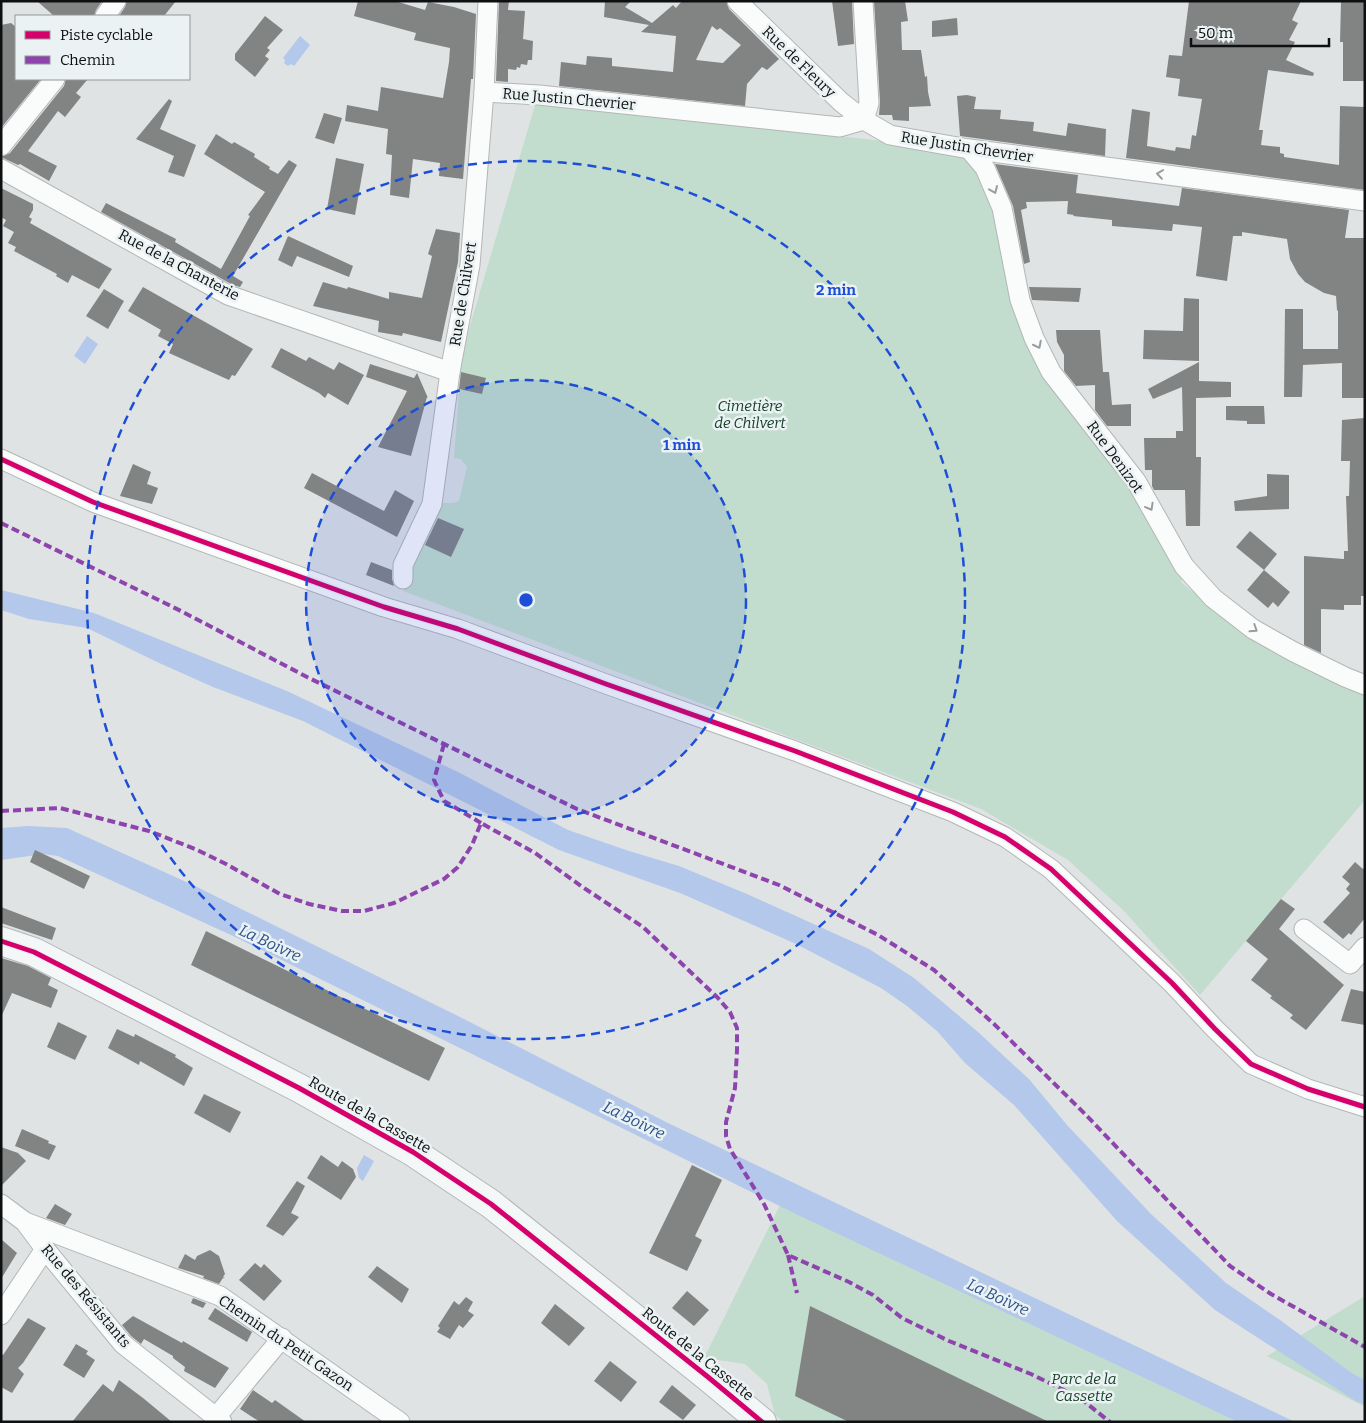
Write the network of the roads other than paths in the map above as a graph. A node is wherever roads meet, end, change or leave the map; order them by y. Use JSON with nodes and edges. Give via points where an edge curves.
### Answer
{"nodes":[{"id":1,"x":116,"y":1,"type":"edge"},
{"id":2,"x":488,"y":1,"type":"edge"},
{"id":3,"x":737,"y":1,"type":"edge"},
{"id":4,"x":863,"y":1,"type":"edge"},
{"id":5,"x":105,"y":15,"type":"edge"},
{"id":6,"x":54,"y":80,"type":"edge"},
{"id":7,"x":484,"y":92,"type":"junction"},
{"id":8,"x":864,"y":120,"type":"junction"},
{"id":9,"x":1,"y":146,"type":"edge"},
{"id":10,"x":969,"y":148,"type":"junction"},
{"id":11,"x":1,"y":169,"type":"edge"},
{"id":12,"x":1365,"y":201,"type":"edge"},
{"id":13,"x":450,"y":372,"type":"junction"},
{"id":14,"x":1,"y":459,"type":"edge"},
{"id":15,"x":403,"y":580,"type":"dead end"},
{"id":16,"x":1365,"y":685,"type":"edge"},
{"id":17,"x":1304,"y":929,"type":"dead end"},
{"id":18,"x":1,"y":941,"type":"edge"},
{"id":19,"x":1365,"y":947,"type":"edge"},
{"id":20,"x":1357,"y":967,"type":"edge"},
{"id":21,"x":1365,"y":1107,"type":"edge"},
{"id":22,"x":1,"y":1204,"type":"edge"},
{"id":23,"x":25,"y":1222,"type":"junction"},
{"id":24,"x":45,"y":1249,"type":"junction"},
{"id":25,"x":1,"y":1315,"type":"edge"},
{"id":26,"x":282,"y":1338,"type":"junction"},
{"id":27,"x":219,"y":1419,"type":"edge"},
{"id":28,"x":400,"y":1422,"type":"edge"},
{"id":29,"x":762,"y":1422,"type":"edge"}],
"edges":[{"from":1,"to":5,"type":"street"},
{"from":2,"to":7,"type":"street","name":"Rue de Chilvert"},
{"from":3,"to":8,"type":"street","name":"Rue de Fleury","via":[[840,102]]},
{"from":4,"to":8,"type":"street","via":[[869,103]]},
{"from":6,"to":9,"type":"street"},
{"from":7,"to":8,"type":"street","name":"Rue Justin Chevrier","via":[[840,127]]},
{"from":7,"to":13,"type":"street","name":"Rue de Chilvert","via":[[470,265]]},
{"from":8,"to":10,"type":"street","name":"Rue Justin Chevrier","via":[[890,135]]},
{"from":12,"to":10,"type":"street","name":"Rue Justin Chevrier","one_way":true},
{"from":10,"to":16,"type":"street","name":"Rue Denizot","one_way":true,"via":[[985,168],[1002,208],[1020,300],[1051,372],[1136,481],[1184,566],[1212,598],[1253,628],[1294,652]]},
{"from":11,"to":13,"type":"street","name":"Rue de la Chanterie","via":[[228,295]]},
{"from":13,"to":15,"type":"street","name":"Rue de Chilvert","via":[[432,504],[403,565]]},
{"from":14,"to":21,"type":"street","via":[[103,506],[384,607],[458,629],[795,751],[970,820],[1005,837],[1051,869],[1172,983],[1251,1064],[1308,1089]]},
{"from":17,"to":20,"type":"street"},
{"from":18,"to":29,"type":"street","name":"Route de la Cassette","via":[[34,952],[300,1088],[414,1152],[491,1204]]},
{"from":19,"to":20,"type":"street"},
{"from":22,"to":23,"type":"street","name":"Rue des Résistants"},
{"from":23,"to":24,"type":"street","name":"Rue des Résistants"},
{"from":23,"to":26,"type":"street","name":"Chemin du Petit Gazon","via":[[220,1296]]},
{"from":24,"to":25,"type":"street"},
{"from":24,"to":27,"type":"street","name":"Rue des Résistants","via":[[123,1344]]},
{"from":26,"to":27,"type":"street"},
{"from":26,"to":28,"type":"street","name":"Chemin du Petit Gazon"}]}
